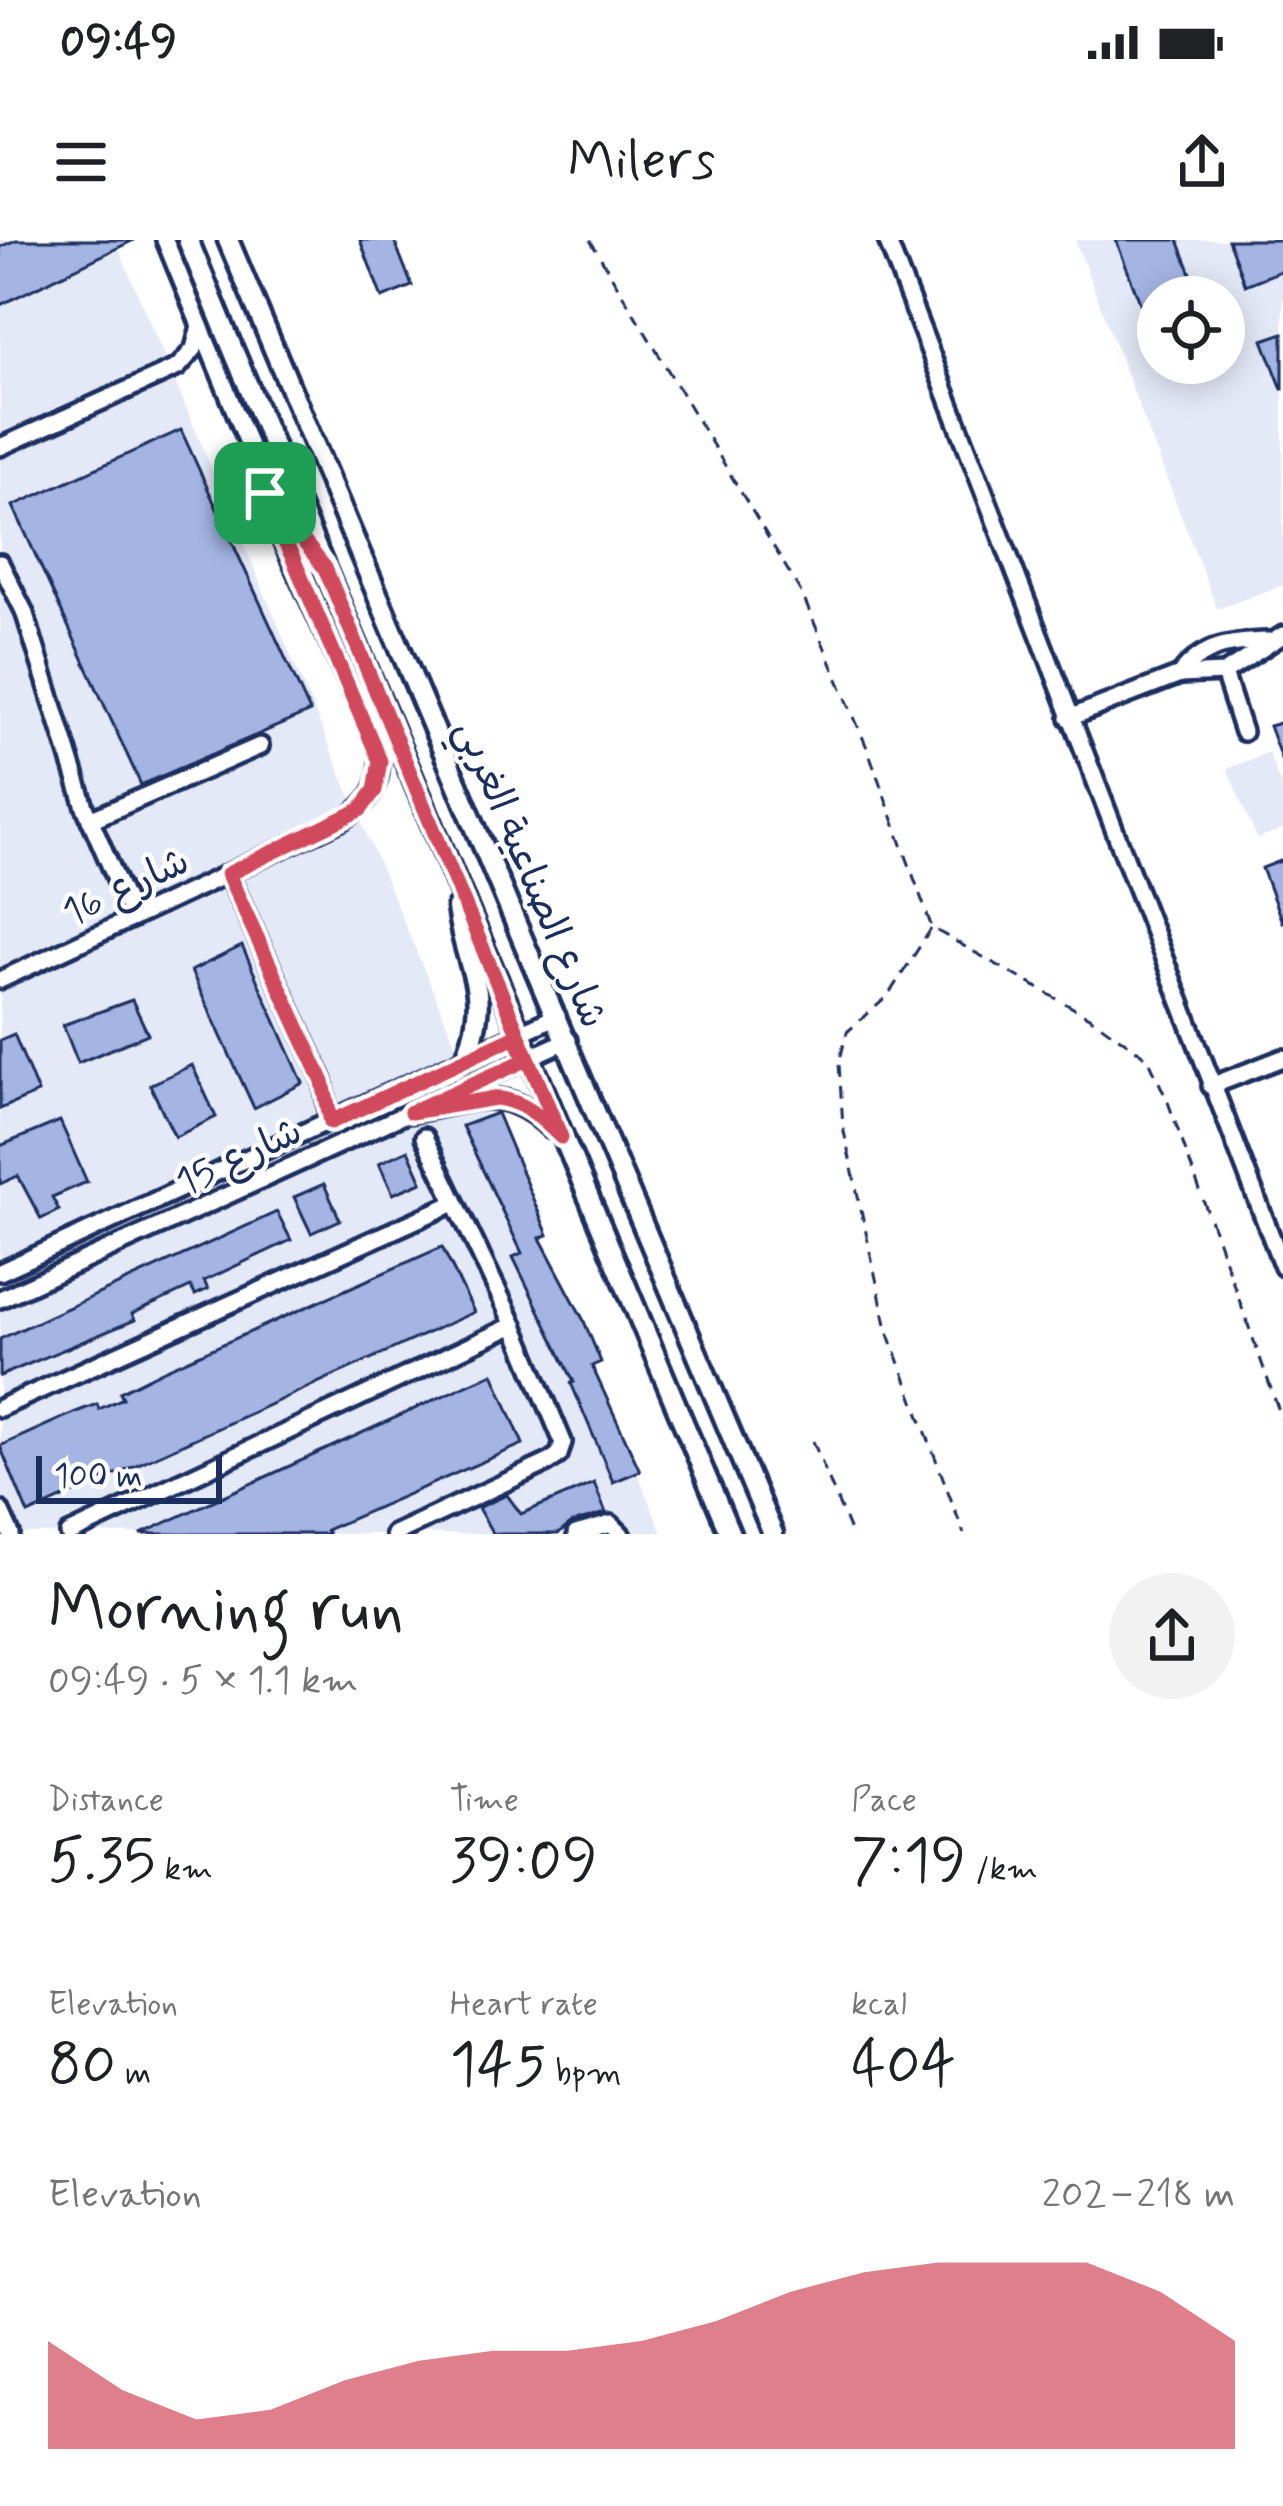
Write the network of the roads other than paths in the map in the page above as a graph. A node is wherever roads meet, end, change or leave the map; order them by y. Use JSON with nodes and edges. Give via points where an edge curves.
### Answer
{"nodes":[{"id":1,"x":165,"y":240,"type":"edge"},
{"id":2,"x":188,"y":240,"type":"edge"},
{"id":3,"x":228,"y":240,"type":"edge"},
{"id":4,"x":886,"y":240,"type":"edge"},
{"id":5,"x":200,"y":326,"type":"junction"},
{"id":6,"x":178,"y":367,"type":"junction"},
{"id":7,"x":222,"y":379,"type":"junction"},
{"id":8,"x":0,"y":447,"type":"edge"},
{"id":9,"x":265,"y":493,"type":"junction"},
{"id":10,"x":0,"y":563,"type":"edge"},
{"id":11,"x":325,"y":568,"type":"junction"},
{"id":12,"x":1276,"y":638,"type":"edge"},
{"id":13,"x":1224,"y":673,"type":"junction"},
{"id":14,"x":1180,"y":675,"type":"junction"},
{"id":15,"x":1069,"y":718,"type":"junction"},
{"id":16,"x":1243,"y":731,"type":"dead end"},
{"id":17,"x":260,"y":746,"type":"dead end"},
{"id":18,"x":90,"y":820,"type":"junction"},
{"id":19,"x":452,"y":873,"type":"junction"},
{"id":20,"x":228,"y":874,"type":"junction"},
{"id":21,"x":133,"y":919,"type":"junction"},
{"id":22,"x":0,"y":980,"type":"edge"},
{"id":23,"x":557,"y":1016,"type":"junction"},
{"id":24,"x":516,"y":1036,"type":"junction"},
{"id":25,"x":568,"y":1040,"type":"junction"},
{"id":26,"x":466,"y":1058,"type":"junction"},
{"id":27,"x":1283,"y":1058,"type":"edge"},
{"id":28,"x":526,"y":1060,"type":"junction"},
{"id":29,"x":1211,"y":1086,"type":"junction"},
{"id":30,"x":411,"y":1112,"type":"junction"},
{"id":31,"x":331,"y":1122,"type":"junction"},
{"id":32,"x":424,"y":1137,"type":"dead end"},
{"id":33,"x":561,"y":1137,"type":"junction"},
{"id":34,"x":454,"y":1203,"type":"junction"},
{"id":35,"x":1283,"y":1268,"type":"edge"},
{"id":36,"x":0,"y":1272,"type":"edge"},
{"id":37,"x":0,"y":1299,"type":"edge"},
{"id":38,"x":514,"y":1325,"type":"junction"},
{"id":39,"x":0,"y":1408,"type":"edge"},
{"id":40,"x":0,"y":1510,"type":"edge"},
{"id":41,"x":10,"y":1534,"type":"edge"},
{"id":42,"x":69,"y":1534,"type":"edge"},
{"id":43,"x":394,"y":1534,"type":"edge"},
{"id":44,"x":577,"y":1534,"type":"edge"},
{"id":45,"x":621,"y":1534,"type":"edge"},
{"id":46,"x":730,"y":1534,"type":"edge"},
{"id":47,"x":773,"y":1534,"type":"edge"}],
"edges":[{"from":1,"to":5,"type":"street"},
{"from":2,"to":11,"type":"main road","name":"شارع الصناعية الغربي"},
{"from":3,"to":23,"type":"main road","name":"شارع الصناعية الغربي"},
{"from":4,"to":15,"type":"street"},
{"from":5,"to":6,"type":"street"},
{"from":5,"to":7,"type":"street"},
{"from":6,"to":7,"type":"street"},
{"from":6,"to":8,"type":"street"},
{"from":7,"to":9,"type":"street"},
{"from":9,"to":11,"type":"main road"},
{"from":9,"to":20,"type":"street","name":"شارع 16","via":[[380,761],[375,790],[360,810]]},
{"from":10,"to":18,"type":"street"},
{"from":11,"to":19,"type":"main road","name":"شارع الصناعية الغربي"},
{"from":12,"to":13,"type":"street"},
{"from":12,"to":14,"type":"street","via":[[1213,647]]},
{"from":13,"to":14,"type":"street"},
{"from":13,"to":16,"type":"street"},
{"from":14,"to":15,"type":"street"},
{"from":15,"to":29,"type":"street"},
{"from":17,"to":18,"type":"street"},
{"from":18,"to":21,"type":"street"},
{"from":19,"to":24,"type":"main road","name":"شارع الصناعية الغربي"},
{"from":19,"to":26,"type":"main road","via":[[480,1000]]},
{"from":20,"to":21,"type":"street","name":"شارع 16"},
{"from":20,"to":31,"type":"street","via":[[323,1082]]},
{"from":21,"to":22,"type":"street","name":"شارع 16"},
{"from":23,"to":24,"type":"street","name":"شارع 15"},
{"from":23,"to":25,"type":"main road","name":"شارع الصناعية الغربي"},
{"from":24,"to":26,"type":"street","name":"شارع 15"},
{"from":24,"to":28,"type":"main road","name":"شارع الصناعية الغربي"},
{"from":25,"to":28,"type":"street","name":"شارع 15"},
{"from":25,"to":47,"type":"main road","name":"شارع الصناعية الغربي"},
{"from":26,"to":31,"type":"street","name":"شارع 15"},
{"from":27,"to":29,"type":"street"},
{"from":28,"to":30,"type":"street","name":"شارع 15"},
{"from":28,"to":33,"type":"main road","name":"شارع الصناعية الغربي"},
{"from":29,"to":35,"type":"street"},
{"from":30,"to":33,"type":"main road","via":[[511,1100]]},
{"from":30,"to":37,"type":"street","name":"شارع 15"},
{"from":31,"to":36,"type":"street","name":"شارع 15"},
{"from":32,"to":34,"type":"street"},
{"from":33,"to":46,"type":"main road","name":"شارع الصناعية الغربي"},
{"from":34,"to":38,"type":"street"},
{"from":34,"to":39,"type":"street"},
{"from":38,"to":42,"type":"street"},
{"from":38,"to":43,"type":"street","via":[[563,1442],[559,1455]]},
{"from":40,"to":41,"type":"street"},
{"from":44,"to":45,"type":"street","via":[[611,1524]]}]}
